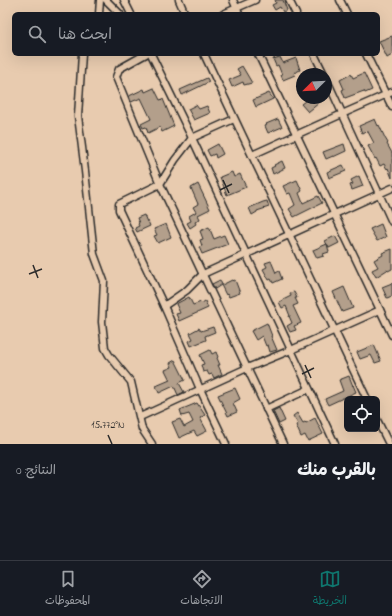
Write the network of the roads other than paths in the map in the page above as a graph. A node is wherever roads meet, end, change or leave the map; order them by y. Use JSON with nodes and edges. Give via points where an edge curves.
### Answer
{"nodes":[{"id":1,"x":100,"y":0,"type":"edge"},
{"id":2,"x":106,"y":0,"type":"edge"},
{"id":3,"x":124,"y":0,"type":"edge"},
{"id":4,"x":179,"y":0,"type":"edge"},
{"id":5,"x":232,"y":0,"type":"edge"},
{"id":6,"x":255,"y":0,"type":"edge"},
{"id":7,"x":289,"y":0,"type":"edge"},
{"id":8,"x":340,"y":0,"type":"edge"},
{"id":9,"x":238,"y":11,"type":"edge"},
{"id":10,"x":99,"y":12,"type":"edge"},
{"id":11,"x":118,"y":12,"type":"edge"},
{"id":12,"x":130,"y":12,"type":"edge"},
{"id":13,"x":184,"y":12,"type":"edge"},
{"id":14,"x":295,"y":12,"type":"edge"},
{"id":15,"x":346,"y":12,"type":"edge"},
{"id":16,"x":82,"y":56,"type":"edge"},
{"id":17,"x":142,"y":56,"type":"edge"},
{"id":18,"x":152,"y":56,"type":"edge"},
{"id":19,"x":205,"y":56,"type":"edge"},
{"id":20,"x":259,"y":56,"type":"edge"},
{"id":21,"x":315,"y":56,"type":"edge"},
{"id":22,"x":367,"y":56,"type":"edge"},
{"id":23,"x":321,"y":68,"type":"edge"},
{"id":24,"x":332,"y":92,"type":"edge"},
{"id":25,"x":389,"y":93,"type":"edge"},
{"id":26,"x":392,"y":107,"type":"edge"},
{"id":27,"x":342,"y":114,"type":"junction"},
{"id":28,"x":234,"y":119,"type":"junction"},
{"id":29,"x":297,"y":134,"type":"junction"},
{"id":30,"x":192,"y":138,"type":"junction"},
{"id":31,"x":252,"y":155,"type":"junction"},
{"id":32,"x":160,"y":184,"type":"junction"},
{"id":33,"x":392,"y":188,"type":"edge"},
{"id":34,"x":379,"y":194,"type":"junction"},
{"id":35,"x":334,"y":215,"type":"junction"},
{"id":36,"x":392,"y":222,"type":"edge"},
{"id":37,"x":290,"y":235,"type":"junction"},
{"id":38,"x":246,"y":255,"type":"junction"},
{"id":39,"x":203,"y":274,"type":"junction"},
{"id":40,"x":164,"y":306,"type":"junction"},
{"id":41,"x":380,"y":310,"type":"junction"},
{"id":42,"x":334,"y":331,"type":"junction"},
{"id":43,"x":392,"y":334,"type":"edge"},
{"id":44,"x":291,"y":350,"type":"junction"},
{"id":45,"x":247,"y":368,"type":"junction"},
{"id":46,"x":200,"y":389,"type":"junction"},
{"id":47,"x":309,"y":389,"type":"junction"},
{"id":48,"x":366,"y":396,"type":"edge"},
{"id":49,"x":266,"y":408,"type":"junction"},
{"id":50,"x":140,"y":417,"type":"junction"},
{"id":51,"x":380,"y":426,"type":"edge"},
{"id":52,"x":152,"y":444,"type":"edge"},
{"id":53,"x":226,"y":444,"type":"edge"},
{"id":54,"x":283,"y":444,"type":"edge"},
{"id":55,"x":335,"y":444,"type":"edge"},
{"id":56,"x":389,"y":444,"type":"edge"}],
"edges":[{"from":1,"to":10,"type":"street"},
{"from":2,"to":11,"type":"street"},
{"from":3,"to":12,"type":"street"},
{"from":4,"to":13,"type":"street"},
{"from":5,"to":9,"type":"street"},
{"from":6,"to":9,"type":"street"},
{"from":7,"to":14,"type":"street"},
{"from":8,"to":15,"type":"street"},
{"from":16,"to":50,"type":"street","via":[[78,116],[94,254],[104,281],[102,322],[105,348],[131,382]]},
{"from":17,"to":32,"type":"street","via":[[119,69],[116,77]]},
{"from":18,"to":30,"type":"street"},
{"from":19,"to":28,"type":"street"},
{"from":20,"to":29,"type":"street"},
{"from":21,"to":23,"type":"street"},
{"from":22,"to":25,"type":"street"},
{"from":24,"to":27,"type":"street"},
{"from":25,"to":26,"type":"street"},
{"from":25,"to":27,"type":"street"},
{"from":27,"to":29,"type":"street"},
{"from":27,"to":34,"type":"street"},
{"from":28,"to":30,"type":"street"},
{"from":28,"to":31,"type":"street"},
{"from":29,"to":31,"type":"street"},
{"from":29,"to":35,"type":"street"},
{"from":30,"to":32,"type":"street"},
{"from":30,"to":38,"type":"street"},
{"from":31,"to":37,"type":"street"},
{"from":32,"to":39,"type":"street"},
{"from":32,"to":40,"type":"street","via":[[118,206]]},
{"from":33,"to":34,"type":"street"},
{"from":34,"to":35,"type":"street"},
{"from":34,"to":36,"type":"street"},
{"from":35,"to":37,"type":"street"},
{"from":35,"to":41,"type":"street"},
{"from":37,"to":38,"type":"street"},
{"from":37,"to":42,"type":"street"},
{"from":38,"to":39,"type":"street"},
{"from":38,"to":44,"type":"street"},
{"from":39,"to":40,"type":"street","via":[[187,290]]},
{"from":39,"to":45,"type":"street"},
{"from":40,"to":46,"type":"street"},
{"from":41,"to":42,"type":"street"},
{"from":41,"to":43,"type":"street"},
{"from":42,"to":44,"type":"street"},
{"from":42,"to":48,"type":"street"},
{"from":44,"to":45,"type":"street"},
{"from":44,"to":47,"type":"street"},
{"from":45,"to":46,"type":"street"},
{"from":45,"to":49,"type":"street"},
{"from":46,"to":50,"type":"street"},
{"from":46,"to":53,"type":"street"},
{"from":47,"to":49,"type":"street"},
{"from":47,"to":55,"type":"street"},
{"from":49,"to":54,"type":"street"},
{"from":50,"to":52,"type":"street","via":[[142,429]]},
{"from":51,"to":56,"type":"street"}]}
